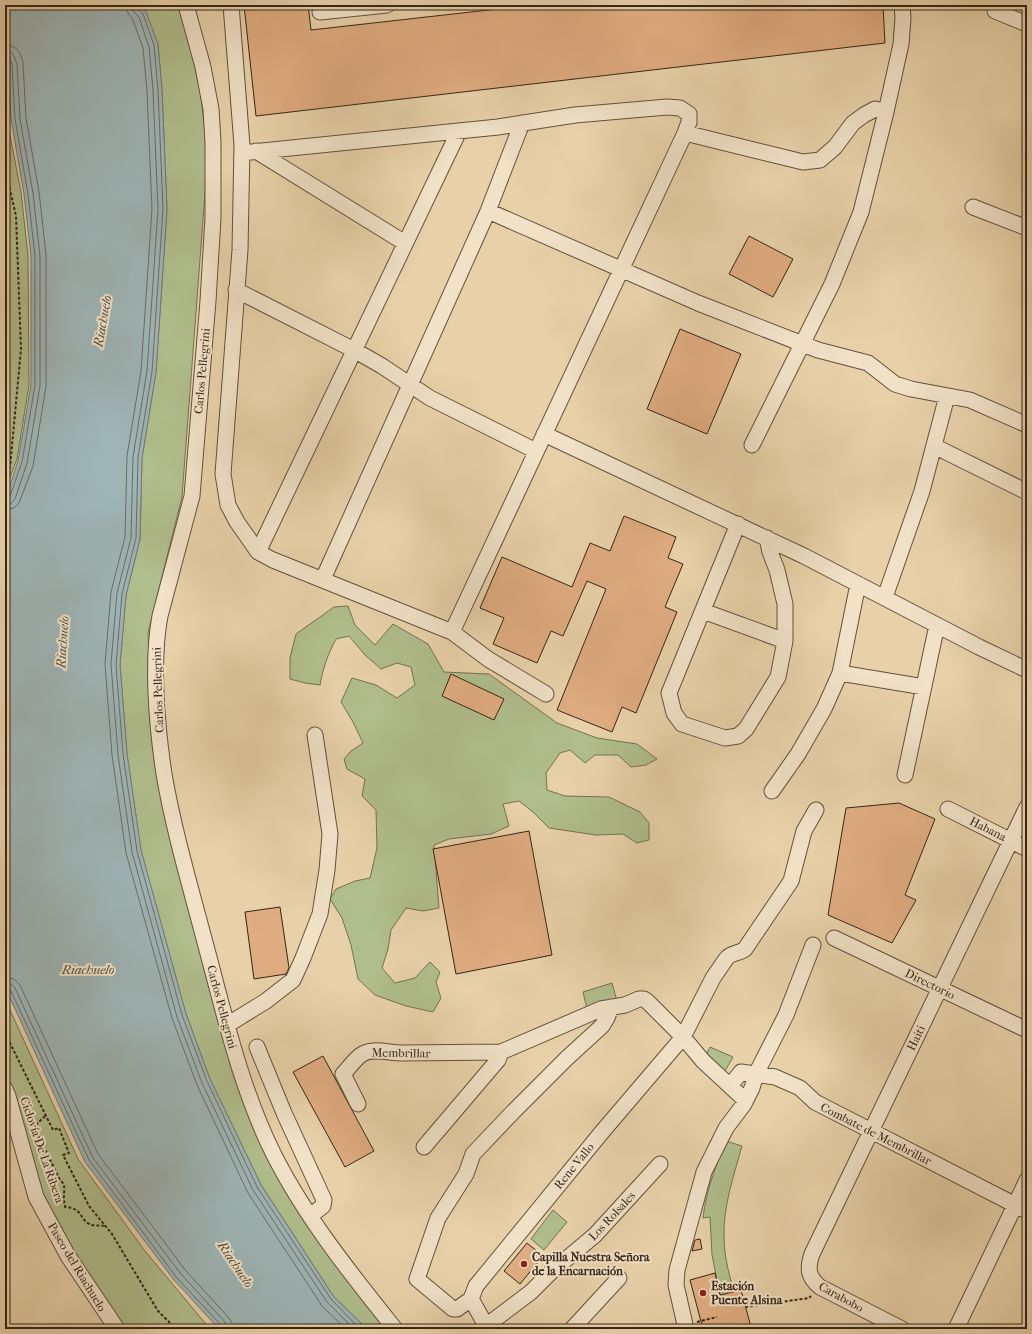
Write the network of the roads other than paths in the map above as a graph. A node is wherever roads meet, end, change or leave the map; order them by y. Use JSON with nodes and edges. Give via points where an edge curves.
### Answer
{"nodes":[{"id":1,"x":186,"y":5,"type":"edge"},
{"id":2,"x":231,"y":5,"type":"edge"},
{"id":3,"x":387,"y":5,"type":"edge"},
{"id":4,"x":902,"y":5,"type":"edge"},
{"id":5,"x":995,"y":11,"type":"dead end"},
{"id":6,"x":320,"y":12,"type":"dead end"},
{"id":7,"x":1027,"y":24,"type":"edge"},
{"id":8,"x":886,"y":112,"type":"junction"},
{"id":9,"x":522,"y":123,"type":"junction"},
{"id":10,"x":459,"y":131,"type":"junction"},
{"id":11,"x":685,"y":132,"type":"junction"},
{"id":12,"x":249,"y":152,"type":"junction"},
{"id":13,"x":973,"y":207,"type":"dead end"},
{"id":14,"x":488,"y":211,"type":"junction"},
{"id":15,"x":1027,"y":228,"type":"edge"},
{"id":16,"x":405,"y":243,"type":"junction"},
{"id":17,"x":621,"y":270,"type":"junction"},
{"id":18,"x":236,"y":290,"type":"junction"},
{"id":19,"x":802,"y":344,"type":"junction"},
{"id":20,"x":354,"y":350,"type":"junction"},
{"id":21,"x":410,"y":385,"type":"junction"},
{"id":22,"x":947,"y":396,"type":"junction"},
{"id":23,"x":1027,"y":426,"type":"edge"},
{"id":24,"x":544,"y":434,"type":"junction"},
{"id":25,"x":752,"y":445,"type":"dead end"},
{"id":26,"x":934,"y":446,"type":"junction"},
{"id":27,"x":536,"y":451,"type":"junction"},
{"id":28,"x":1027,"y":492,"type":"edge"},
{"id":29,"x":738,"y":524,"type":"junction"},
{"id":30,"x":767,"y":538,"type":"junction"},
{"id":31,"x":258,"y":552,"type":"junction"},
{"id":32,"x":323,"y":579,"type":"junction"},
{"id":33,"x":858,"y":584,"type":"junction"},
{"id":34,"x":884,"y":597,"type":"junction"},
{"id":35,"x":703,"y":611,"type":"junction"},
{"id":36,"x":937,"y":625,"type":"junction"},
{"id":37,"x":452,"y":632,"type":"junction"},
{"id":38,"x":785,"y":641,"type":"junction"},
{"id":39,"x":1027,"y":670,"type":"edge"},
{"id":40,"x":840,"y":673,"type":"junction"},
{"id":41,"x":924,"y":687,"type":"junction"},
{"id":42,"x":546,"y":694,"type":"dead end"},
{"id":43,"x":315,"y":735,"type":"dead end"},
{"id":44,"x":905,"y":776,"type":"dead end"},
{"id":45,"x":772,"y":791,"type":"dead end"},
{"id":46,"x":1027,"y":807,"type":"edge"},
{"id":47,"x":948,"y":809,"type":"dead end"},
{"id":48,"x":816,"y":810,"type":"dead end"},
{"id":49,"x":1010,"y":841,"type":"junction"},
{"id":50,"x":1027,"y":849,"type":"edge"},
{"id":51,"x":834,"y":938,"type":"dead end"},
{"id":52,"x":813,"y":945,"type":"dead end"},
{"id":53,"x":939,"y":989,"type":"junction"},
{"id":54,"x":611,"y":1007,"type":"junction"},
{"id":55,"x":227,"y":1025,"type":"junction"},
{"id":56,"x":1027,"y":1030,"type":"edge"},
{"id":57,"x":683,"y":1036,"type":"junction"},
{"id":58,"x":257,"y":1047,"type":"dead end"},
{"id":59,"x":501,"y":1052,"type":"junction"},
{"id":60,"x":756,"y":1074,"type":"junction"},
{"id":61,"x":730,"y":1086,"type":"junction"},
{"id":62,"x":5,"y":1089,"type":"edge"},
{"id":63,"x":279,"y":1100,"type":"junction"},
{"id":64,"x":745,"y":1100,"type":"junction"},
{"id":65,"x":358,"y":1104,"type":"dead end"},
{"id":66,"x":255,"y":1111,"type":"junction"},
{"id":67,"x":871,"y":1131,"type":"junction"},
{"id":68,"x":424,"y":1147,"type":"dead end"},
{"id":69,"x":660,"y":1164,"type":"dead end"},
{"id":70,"x":1027,"y":1180,"type":"edge"},
{"id":71,"x":1021,"y":1208,"type":"edge"},
{"id":72,"x":310,"y":1216,"type":"junction"},
{"id":73,"x":809,"y":1270,"type":"joint"},
{"id":74,"x":619,"y":1278,"type":"dead end"},
{"id":75,"x":471,"y":1299,"type":"junction"},
{"id":76,"x":690,"y":1326,"type":"edge"},
{"id":77,"x":487,"y":1327,"type":"edge"},
{"id":78,"x":117,"y":1329,"type":"edge"},
{"id":79,"x":395,"y":1329,"type":"edge"},
{"id":80,"x":572,"y":1329,"type":"edge"},
{"id":81,"x":902,"y":1329,"type":"edge"},
{"id":82,"x":956,"y":1329,"type":"edge"}],
"edges":[{"from":1,"to":55,"type":"street","name":"Carlos Pellegrini","via":[[203,67],[211,109],[213,218],[192,496],[156,634],[157,714],[171,810]]},
{"from":2,"to":12,"type":"street"},
{"from":3,"to":6,"type":"street"},
{"from":4,"to":8,"type":"street","via":[[901,44]]},
{"from":5,"to":7,"type":"street"},
{"from":8,"to":11,"type":"street","via":[[875,109],[864,115],[853,123],[836,147],[820,160],[803,162]]},
{"from":8,"to":19,"type":"street","via":[[860,212],[832,284]]},
{"from":9,"to":10,"type":"street"},
{"from":9,"to":11,"type":"street","via":[[575,115],[667,107],[680,108],[689,114]]},
{"from":9,"to":14,"type":"street"},
{"from":10,"to":12,"type":"street"},
{"from":10,"to":16,"type":"street"},
{"from":11,"to":17,"type":"street"},
{"from":12,"to":16,"type":"street"},
{"from":12,"to":18,"type":"street"},
{"from":13,"to":15,"type":"street"},
{"from":14,"to":17,"type":"street"},
{"from":14,"to":21,"type":"street"},
{"from":16,"to":20,"type":"street"},
{"from":17,"to":19,"type":"street"},
{"from":17,"to":24,"type":"street"},
{"from":18,"to":20,"type":"street"},
{"from":18,"to":31,"type":"street","via":[[222,474],[228,505]]},
{"from":19,"to":22,"type":"street","via":[[868,363],[895,384]]},
{"from":19,"to":25,"type":"street"},
{"from":20,"to":21,"type":"street"},
{"from":20,"to":31,"type":"street"},
{"from":21,"to":27,"type":"street","via":[[430,398]]},
{"from":21,"to":32,"type":"street"},
{"from":22,"to":23,"type":"street","via":[[976,402]]},
{"from":22,"to":26,"type":"street"},
{"from":24,"to":27,"type":"street"},
{"from":24,"to":29,"type":"street"},
{"from":26,"to":28,"type":"street"},
{"from":26,"to":34,"type":"street","via":[[922,491]]},
{"from":27,"to":37,"type":"street"},
{"from":29,"to":30,"type":"street"},
{"from":29,"to":35,"type":"street"},
{"from":30,"to":33,"type":"street"},
{"from":30,"to":38,"type":"street","via":[[786,604]]},
{"from":31,"to":32,"type":"street"},
{"from":32,"to":37,"type":"street"},
{"from":33,"to":34,"type":"street"},
{"from":33,"to":40,"type":"street"},
{"from":34,"to":36,"type":"street"},
{"from":35,"to":38,"type":"street"},
{"from":35,"to":38,"type":"street","via":[[669,693],[674,713],[682,724],[725,738],[738,736],[746,729],[778,677]]},
{"from":36,"to":39,"type":"street"},
{"from":36,"to":41,"type":"street"},
{"from":37,"to":42,"type":"street","via":[[488,659]]},
{"from":40,"to":41,"type":"street"},
{"from":40,"to":45,"type":"street","via":[[824,709],[798,754]]},
{"from":41,"to":44,"type":"street"},
{"from":43,"to":55,"type":"street","via":[[330,834],[320,914],[293,980],[266,1001]]},
{"from":46,"to":49,"type":"street","name":"Haiti"},
{"from":47,"to":49,"type":"street","name":"Habana"},
{"from":48,"to":57,"type":"street","name":"Rene Vallo","via":[[804,831],[791,881],[745,949],[729,955],[726,959],[713,978]]},
{"from":49,"to":50,"type":"street","name":"Habana"},
{"from":49,"to":53,"type":"street","name":"Haiti"},
{"from":51,"to":53,"type":"street","name":"Directorio"},
{"from":52,"to":60,"type":"street","via":[[786,1014]]},
{"from":53,"to":56,"type":"street","name":"Directorio"},
{"from":53,"to":67,"type":"street","name":"Haiti"},
{"from":54,"to":57,"type":"street","via":[[644,999]]},
{"from":54,"to":59,"type":"street"},
{"from":54,"to":75,"type":"street","via":[[602,1026],[476,1150],[466,1174],[438,1218],[417,1279],[453,1309]]},
{"from":55,"to":66,"type":"street","name":"Carlos Pellegrini"},
{"from":57,"to":61,"type":"street","via":[[697,1056]]},
{"from":57,"to":75,"type":"street","name":"Rene Vallo","via":[[476,1286]]},
{"from":58,"to":63,"type":"street"},
{"from":59,"to":65,"type":"street","name":"Membrillar","via":[[366,1052],[343,1074]]},
{"from":59,"to":68,"type":"street","via":[[498,1060]]},
{"from":60,"to":61,"type":"street","name":"Combate de Membrillar","via":[[741,1072]]},
{"from":60,"to":64,"type":"street"},
{"from":60,"to":67,"type":"street","name":"Combate de Membrillar","via":[[775,1077],[800,1088],[815,1102]]},
{"from":61,"to":64,"type":"street"},
{"from":62,"to":78,"type":"street","name":"Paseo del Riachuelo","via":[[36,1197],[68,1256]]},
{"from":63,"to":66,"type":"street"},
{"from":63,"to":72,"type":"street","via":[[324,1200],[323,1206]]},
{"from":64,"to":76,"type":"street","via":[[726,1128],[704,1172],[677,1270],[676,1285]]},
{"from":66,"to":72,"type":"street","name":"Carlos Pellegrini","via":[[291,1186]]},
{"from":67,"to":71,"type":"street","name":"Combate de Membrillar"},
{"from":67,"to":73,"type":"street","name":"Haiti","via":[[812,1254]]},
{"from":69,"to":77,"type":"street","name":"Los Rolsales","via":[[595,1235]]},
{"from":70,"to":71,"type":"street"},
{"from":71,"to":82,"type":"street"},
{"from":72,"to":79,"type":"street","name":"Carlos Pellegrini"},
{"from":73,"to":81,"type":"street","name":"Carabobo","via":[[813,1281],[820,1287]]},
{"from":74,"to":80,"type":"street"},
{"from":75,"to":77,"type":"street"}]}
